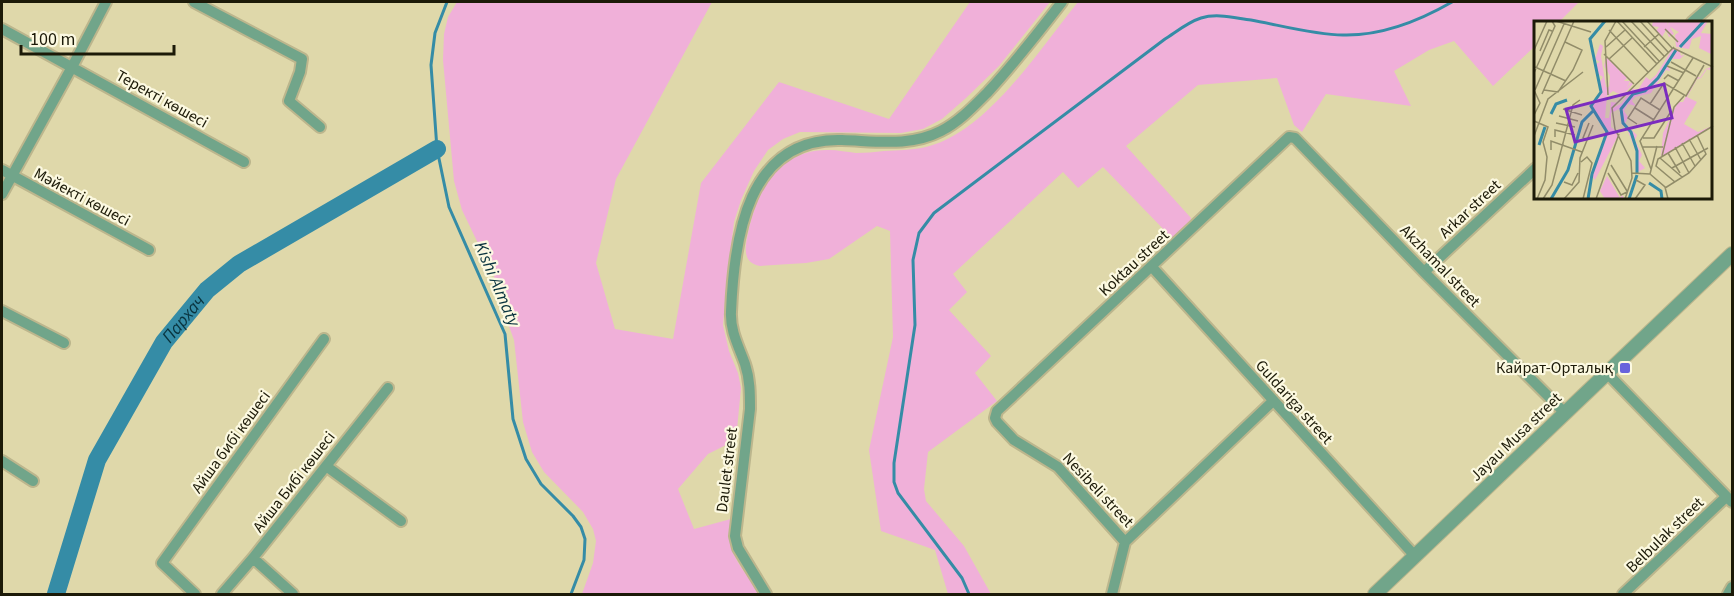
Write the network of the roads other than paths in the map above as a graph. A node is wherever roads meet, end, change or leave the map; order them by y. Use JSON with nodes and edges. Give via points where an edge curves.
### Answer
{"nodes":[{"id":1,"x":106,"y":2,"type":"edge"},
{"id":2,"x":194,"y":2,"type":"edge"},
{"id":3,"x":1062,"y":2,"type":"edge"},
{"id":4,"x":1715,"y":2,"type":"edge"},
{"id":5,"x":1693,"y":21,"type":"edge"},
{"id":6,"x":2,"y":29,"type":"edge"},
{"id":7,"x":72,"y":67,"type":"junction"},
{"id":8,"x":320,"y":128,"type":"dead end"},
{"id":9,"x":1295,"y":138,"type":"joint"},
{"id":10,"x":244,"y":162,"type":"dead end"},
{"id":11,"x":1534,"y":170,"type":"edge"},
{"id":12,"x":7,"y":173,"type":"edge"},
{"id":13,"x":2,"y":194,"type":"edge"},
{"id":14,"x":149,"y":250,"type":"dead end"},
{"id":15,"x":1732,"y":254,"type":"edge"},
{"id":16,"x":1152,"y":267,"type":"junction"},
{"id":17,"x":1424,"y":272,"type":"junction"},
{"id":18,"x":2,"y":311,"type":"edge"},
{"id":19,"x":324,"y":339,"type":"dead end"},
{"id":20,"x":64,"y":343,"type":"dead end"},
{"id":21,"x":1607,"y":373,"type":"junction"},
{"id":22,"x":388,"y":388,"type":"dead end"},
{"id":23,"x":1273,"y":401,"type":"junction"},
{"id":24,"x":1565,"y":413,"type":"junction"},
{"id":25,"x":995,"y":415,"type":"joint"},
{"id":26,"x":2,"y":461,"type":"edge"},
{"id":27,"x":326,"y":466,"type":"junction"},
{"id":28,"x":33,"y":481,"type":"dead end"},
{"id":29,"x":1729,"y":499,"type":"edge"},
{"id":30,"x":401,"y":521,"type":"dead end"},
{"id":31,"x":1125,"y":542,"type":"junction"},
{"id":32,"x":1415,"y":556,"type":"junction"},
{"id":33,"x":253,"y":558,"type":"junction"},
{"id":34,"x":1732,"y":587,"type":"edge"},
{"id":35,"x":195,"y":594,"type":"edge"},
{"id":36,"x":222,"y":594,"type":"edge"},
{"id":37,"x":293,"y":594,"type":"edge"},
{"id":38,"x":766,"y":594,"type":"edge"},
{"id":39,"x":1112,"y":594,"type":"edge"},
{"id":40,"x":1375,"y":594,"type":"edge"},
{"id":41,"x":1623,"y":594,"type":"edge"},
{"id":42,"x":1728,"y":594,"type":"edge"}],
"edges":[{"from":1,"to":7,"type":"street"},
{"from":2,"to":8,"type":"street","via":[[302,59],[289,101]]},
{"from":3,"to":38,"type":"street","name":"Daulet street","via":[[1005,74],[962,117],[941,131],[909,141],[816,141],[786,153],[762,176],[739,238],[731,315],[748,378],[750,409],[735,536],[738,548]]},
{"from":4,"to":5,"type":"street"},
{"from":6,"to":7,"type":"street","name":"Теректі көшесі"},
{"from":7,"to":10,"type":"street","name":"Теректі көшесі"},
{"from":7,"to":12,"type":"street"},
{"from":9,"to":16,"type":"street","name":"Koktau street","via":[[1289,137]]},
{"from":9,"to":17,"type":"street","name":"Akzhamal street"},
{"from":11,"to":17,"type":"street","name":"Arkar street"},
{"from":12,"to":13,"type":"street"},
{"from":12,"to":14,"type":"street","name":"Мәйекті көшесі"},
{"from":15,"to":21,"type":"street","name":"Jayau Musa street"},
{"from":16,"to":23,"type":"street","name":"Guldariga street"},
{"from":16,"to":25,"type":"street","name":"Koktau street"},
{"from":17,"to":24,"type":"street","name":"Akzhamal street"},
{"from":18,"to":20,"type":"street"},
{"from":19,"to":35,"type":"street","name":"Айша бибі көшесі","via":[[162,563]]},
{"from":21,"to":24,"type":"street","name":"Jayau Musa street"},
{"from":21,"to":29,"type":"street"},
{"from":22,"to":27,"type":"street","name":"Айша Бибі көшесі"},
{"from":23,"to":31,"type":"street"},
{"from":23,"to":32,"type":"street","name":"Guldariga street"},
{"from":24,"to":32,"type":"street","name":"Jayau Musa street"},
{"from":25,"to":31,"type":"street","name":"Nesibeli street","via":[[1014,440],[1065,473]]},
{"from":26,"to":28,"type":"street"},
{"from":27,"to":30,"type":"street"},
{"from":27,"to":33,"type":"street","name":"Айша Бибі көшесі"},
{"from":29,"to":41,"type":"street","name":"Belbulak street"},
{"from":31,"to":39,"type":"street"},
{"from":32,"to":40,"type":"street","name":"Jayau Musa street"},
{"from":33,"to":36,"type":"street","name":"Айша Бибі көшесі"},
{"from":33,"to":37,"type":"street"},
{"from":34,"to":42,"type":"street"}]}
